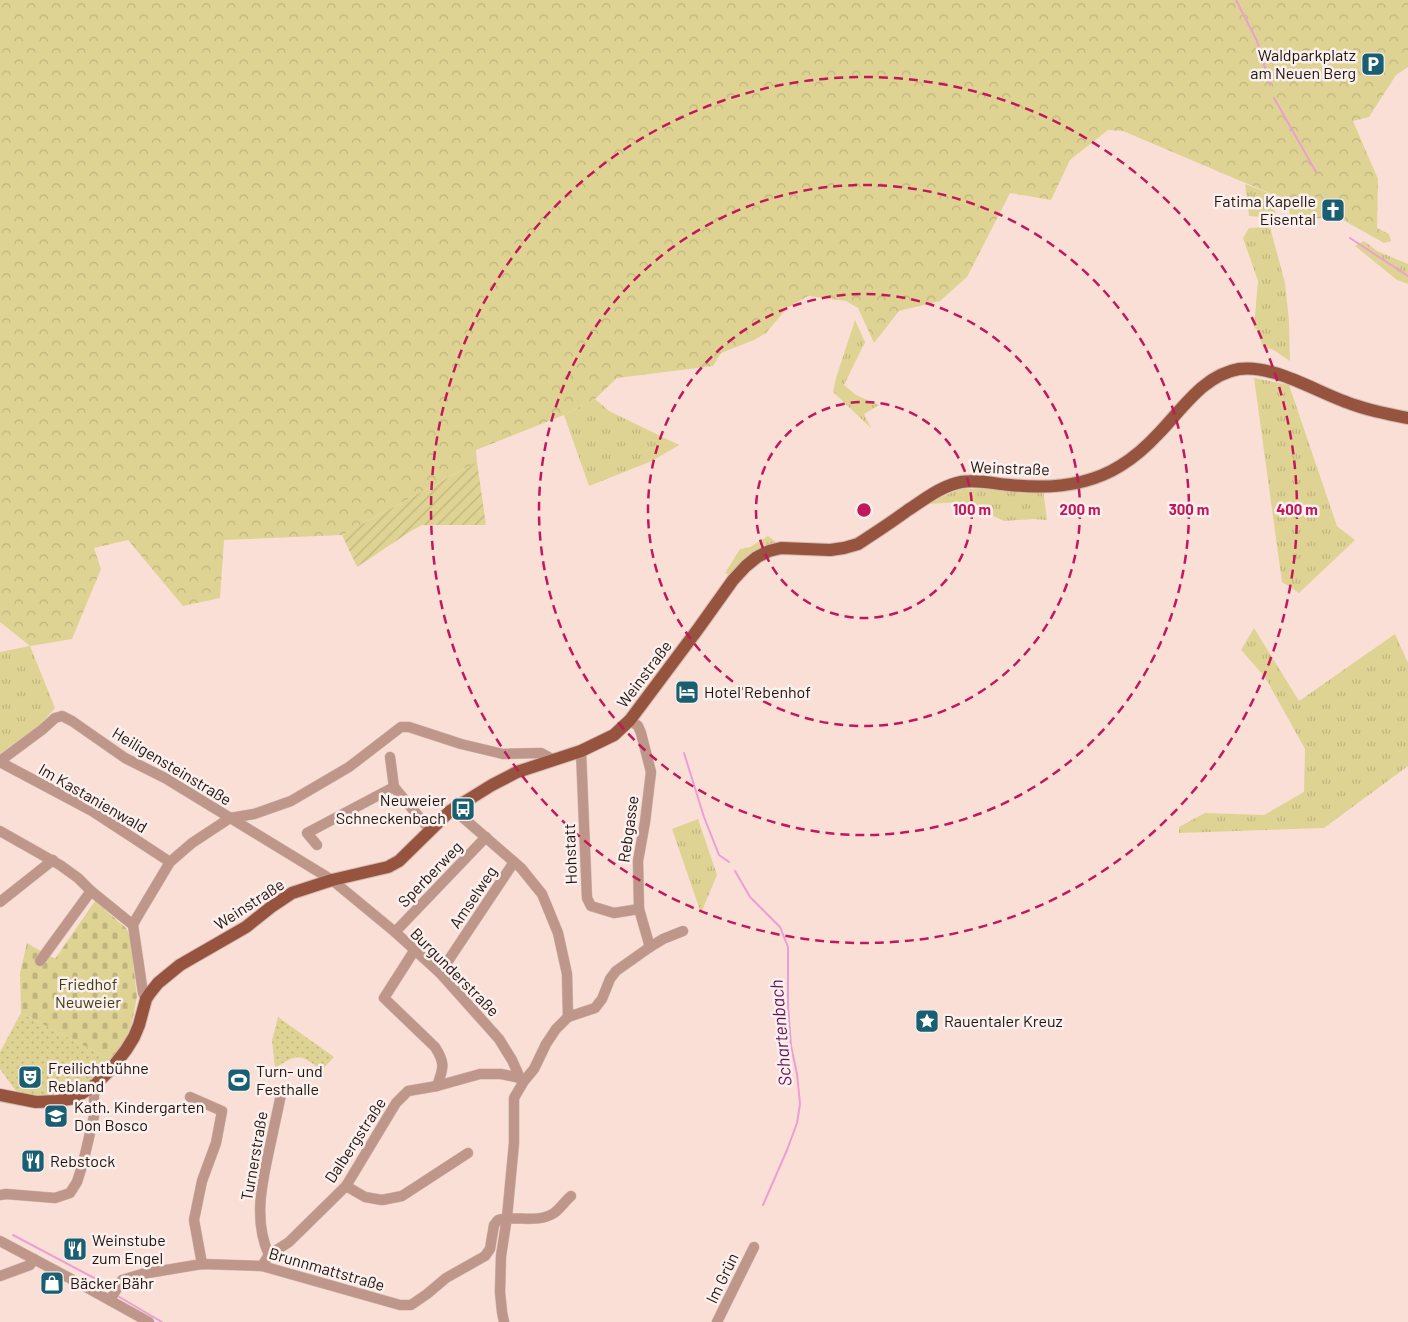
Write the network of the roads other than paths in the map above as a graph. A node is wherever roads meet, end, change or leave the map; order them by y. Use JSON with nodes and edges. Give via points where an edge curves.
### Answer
{"nodes":[{"id":1,"x":1408,"y":418,"type":"edge"},
{"id":2,"x":630,"y":720,"type":"junction"},
{"id":3,"x":581,"y":751,"type":"junction"},
{"id":4,"x":390,"y":757,"type":"dead end"},
{"id":5,"x":554,"y":760,"type":"junction"},
{"id":6,"x":0,"y":761,"type":"edge"},
{"id":7,"x":394,"y":787,"type":"junction"},
{"id":8,"x":453,"y":809,"type":"junction"},
{"id":9,"x":230,"y":818,"type":"junction"},
{"id":10,"x":430,"y":830,"type":"junction"},
{"id":11,"x":0,"y":831,"type":"edge"},
{"id":12,"x":486,"y":837,"type":"junction"},
{"id":13,"x":317,"y":845,"type":"dead end"},
{"id":14,"x":53,"y":860,"type":"junction"},
{"id":15,"x":170,"y":862,"type":"junction"},
{"id":16,"x":514,"y":862,"type":"junction"},
{"id":17,"x":332,"y":880,"type":"junction"},
{"id":18,"x":91,"y":892,"type":"junction"},
{"id":19,"x":0,"y":902,"type":"edge"},
{"id":20,"x":639,"y":909,"type":"junction"},
{"id":21,"x":133,"y":925,"type":"junction"},
{"id":22,"x":684,"y":931,"type":"dead end"},
{"id":23,"x":395,"y":932,"type":"junction"},
{"id":24,"x":650,"y":947,"type":"junction"},
{"id":25,"x":414,"y":951,"type":"junction"},
{"id":26,"x":40,"y":961,"type":"dead end"},
{"id":27,"x":440,"y":973,"type":"junction"},
{"id":28,"x":146,"y":999,"type":"junction"},
{"id":29,"x":568,"y":1017,"type":"junction"},
{"id":30,"x":522,"y":1079,"type":"junction"},
{"id":31,"x":96,"y":1084,"type":"junction"},
{"id":32,"x":437,"y":1086,"type":"junction"},
{"id":33,"x":282,"y":1090,"type":"dead end"},
{"id":34,"x":0,"y":1096,"type":"edge"},
{"id":35,"x":190,"y":1097,"type":"dead end"},
{"id":36,"x":468,"y":1153,"type":"dead end"},
{"id":37,"x":346,"y":1186,"type":"junction"},
{"id":38,"x":0,"y":1195,"type":"edge"},
{"id":39,"x":571,"y":1196,"type":"dead end"},
{"id":40,"x":507,"y":1217,"type":"junction"},
{"id":41,"x":0,"y":1241,"type":"edge"},
{"id":42,"x":754,"y":1247,"type":"dead end"},
{"id":43,"x":269,"y":1256,"type":"junction"},
{"id":44,"x":34,"y":1259,"type":"junction"},
{"id":45,"x":202,"y":1264,"type":"junction"},
{"id":46,"x":262,"y":1266,"type":"junction"},
{"id":47,"x":0,"y":1276,"type":"edge"},
{"id":48,"x":110,"y":1300,"type":"junction"},
{"id":49,"x":149,"y":1322,"type":"edge"},
{"id":50,"x":504,"y":1322,"type":"edge"},
{"id":51,"x":717,"y":1322,"type":"edge"}],
"edges":[{"from":1,"to":2,"type":"main road","name":"Weinstraße","via":[[1377,412],[1256,368],[1224,373],[1197,392],[1143,449],[1120,466],[1093,478],[1066,485],[1038,487],[983,482],[945,486],[858,544],[830,550],[781,548],[757,557],[733,580]]},
{"from":2,"to":3,"type":"main road","name":"Weinstraße","via":[[614,735]]},
{"from":2,"to":20,"type":"street","name":"Rebgasse","via":[[641,732],[651,772],[638,861]]},
{"from":3,"to":5,"type":"main road","name":"Weinstraße"},
{"from":3,"to":20,"type":"street","name":"Hohstatt","via":[[587,898],[591,906],[614,913]]},
{"from":4,"to":7,"type":"street"},
{"from":5,"to":8,"type":"main road","name":"Weinstraße","via":[[517,772]]},
{"from":5,"to":9,"type":"street","via":[[541,753],[504,754],[401,727],[349,767],[291,802]]},
{"from":6,"to":9,"type":"street","name":"Heiligensteinstraße","via":[[62,716],[125,758]]},
{"from":6,"to":15,"type":"street","name":"Im Kastanienwald","via":[[92,811]]},
{"from":7,"to":10,"type":"street"},
{"from":7,"to":13,"type":"street","via":[[307,833]]},
{"from":8,"to":10,"type":"main road","name":"Weinstraße"},
{"from":8,"to":12,"type":"street"},
{"from":9,"to":15,"type":"street"},
{"from":9,"to":17,"type":"street","name":"Heiligensteinstraße"},
{"from":10,"to":17,"type":"main road","name":"Weinstraße","via":[[399,861],[388,867]]},
{"from":11,"to":14,"type":"street"},
{"from":12,"to":16,"type":"street"},
{"from":12,"to":23,"type":"street","name":"Sperberweg"},
{"from":14,"to":18,"type":"street"},
{"from":14,"to":19,"type":"street"},
{"from":15,"to":21,"type":"street"},
{"from":16,"to":27,"type":"street","name":"Amselweg"},
{"from":16,"to":29,"type":"street","via":[[542,894],[558,933],[567,974]]},
{"from":17,"to":23,"type":"street","name":"Burgunderstraße"},
{"from":17,"to":28,"type":"main road","name":"Weinstraße","via":[[292,893],[246,927],[180,965],[158,983]]},
{"from":18,"to":21,"type":"street"},
{"from":18,"to":26,"type":"street"},
{"from":20,"to":24,"type":"street","name":"Rebgasse"},
{"from":21,"to":28,"type":"street"},
{"from":22,"to":24,"type":"street"},
{"from":23,"to":25,"type":"street","name":"Burgunderstraße"},
{"from":24,"to":29,"type":"street","via":[[616,971],[595,1008]]},
{"from":25,"to":27,"type":"street","name":"Burgunderstraße"},
{"from":25,"to":32,"type":"street","via":[[384,998],[442,1057],[443,1068]]},
{"from":27,"to":30,"type":"street","name":"Burgunderstraße","via":[[500,1040]]},
{"from":28,"to":31,"type":"main road","name":"Weinstraße","via":[[139,1025],[126,1050]]},
{"from":29,"to":30,"type":"street","via":[[546,1044],[534,1069]]},
{"from":30,"to":32,"type":"street","name":"Dalbergstraße","via":[[480,1074]]},
{"from":30,"to":40,"type":"street","via":[[514,1098],[514,1143]]},
{"from":31,"to":34,"type":"main road","name":"Weinstraße","via":[[75,1098],[56,1101],[36,1102]]},
{"from":31,"to":38,"type":"street","via":[[94,1116],[83,1163],[70,1193],[55,1198]]},
{"from":32,"to":37,"type":"street","name":"Dalbergstraße","via":[[408,1091],[396,1102]]},
{"from":33,"to":43,"type":"street","name":"Turnerstraße","via":[[259,1203],[263,1242]]},
{"from":35,"to":45,"type":"street","via":[[222,1111],[194,1220]]},
{"from":36,"to":37,"type":"street","via":[[402,1196],[382,1200],[365,1198]]},
{"from":37,"to":43,"type":"street","name":"Dalbergstraße","via":[[289,1242]]},
{"from":39,"to":40,"type":"street","via":[[547,1217]]},
{"from":40,"to":46,"type":"street","name":"Brunnmattstraße","via":[[494,1225],[490,1249],[485,1256],[446,1278],[411,1305],[400,1305]]},
{"from":40,"to":50,"type":"street","via":[[501,1256],[500,1292]]},
{"from":41,"to":44,"type":"street"},
{"from":42,"to":51,"type":"street","name":"Im Grün"},
{"from":43,"to":46,"type":"street","name":"Dalbergstraße"},
{"from":44,"to":47,"type":"street","via":[[30,1266]]},
{"from":44,"to":48,"type":"street"},
{"from":45,"to":46,"type":"street","name":"Brunnmattstraße"},
{"from":45,"to":48,"type":"street","name":"Brunnmattstraße","via":[[122,1280]]},
{"from":48,"to":49,"type":"street"}]}
